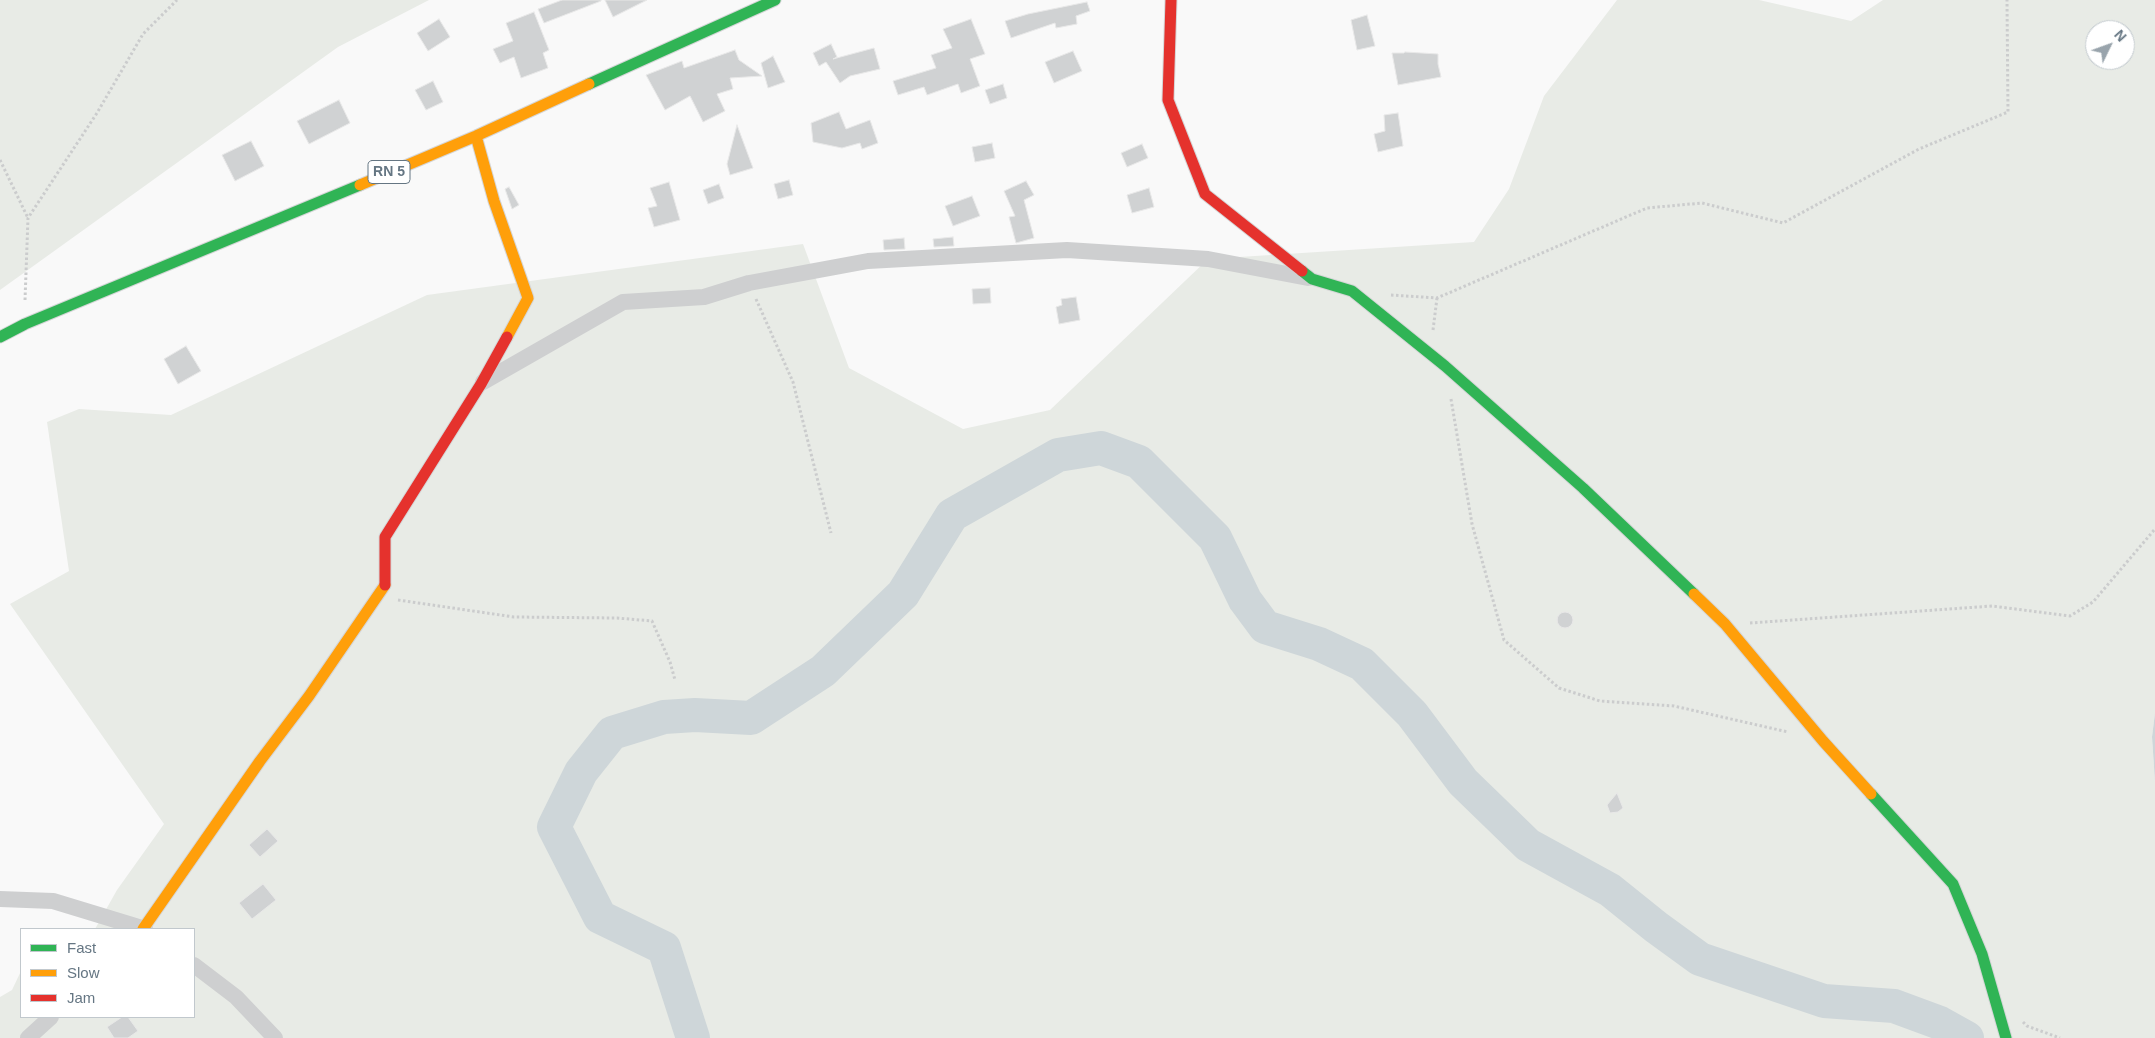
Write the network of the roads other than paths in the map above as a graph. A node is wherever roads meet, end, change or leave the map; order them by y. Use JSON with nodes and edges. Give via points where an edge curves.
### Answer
{"nodes":[{"id":1,"x":775,"y":0,"type":"edge"},
{"id":2,"x":1171,"y":0,"type":"edge"},
{"id":3,"x":476,"y":136,"type":"junction"},
{"id":4,"x":1312,"y":279,"type":"junction"},
{"id":5,"x":0,"y":336,"type":"edge"},
{"id":6,"x":481,"y":384,"type":"junction"},
{"id":7,"x":0,"y":899,"type":"edge"},
{"id":8,"x":141,"y":928,"type":"edge"},
{"id":9,"x":145,"y":928,"type":"edge"},
{"id":10,"x":195,"y":966,"type":"edge"},
{"id":11,"x":50,"y":1018,"type":"edge"},
{"id":12,"x":28,"y":1038,"type":"edge"},
{"id":13,"x":275,"y":1038,"type":"edge"},
{"id":14,"x":2006,"y":1038,"type":"edge"}],
"edges":[{"from":1,"to":3,"type":"street","number":"RN 5"},
{"from":2,"to":4,"type":"street","via":[[1168,100],[1205,194]]},
{"from":3,"to":5,"type":"street","number":"RN 5"},
{"from":3,"to":6,"type":"street","via":[[494,201],[528,298]]},
{"from":4,"to":6,"type":"street","via":[[1208,259],[1067,250],[868,261],[749,283],[704,298],[623,302]]},
{"from":4,"to":14,"type":"street","via":[[1352,292],[1445,366],[1583,488],[1725,624],[1823,741],[1952,884],[1982,954]]},
{"from":6,"to":9,"type":"street","via":[[386,537],[385,584]]},
{"from":7,"to":8,"type":"street","via":[[53,901]]},
{"from":10,"to":13,"type":"street","via":[[236,997]]},
{"from":11,"to":12,"type":"street"}]}
